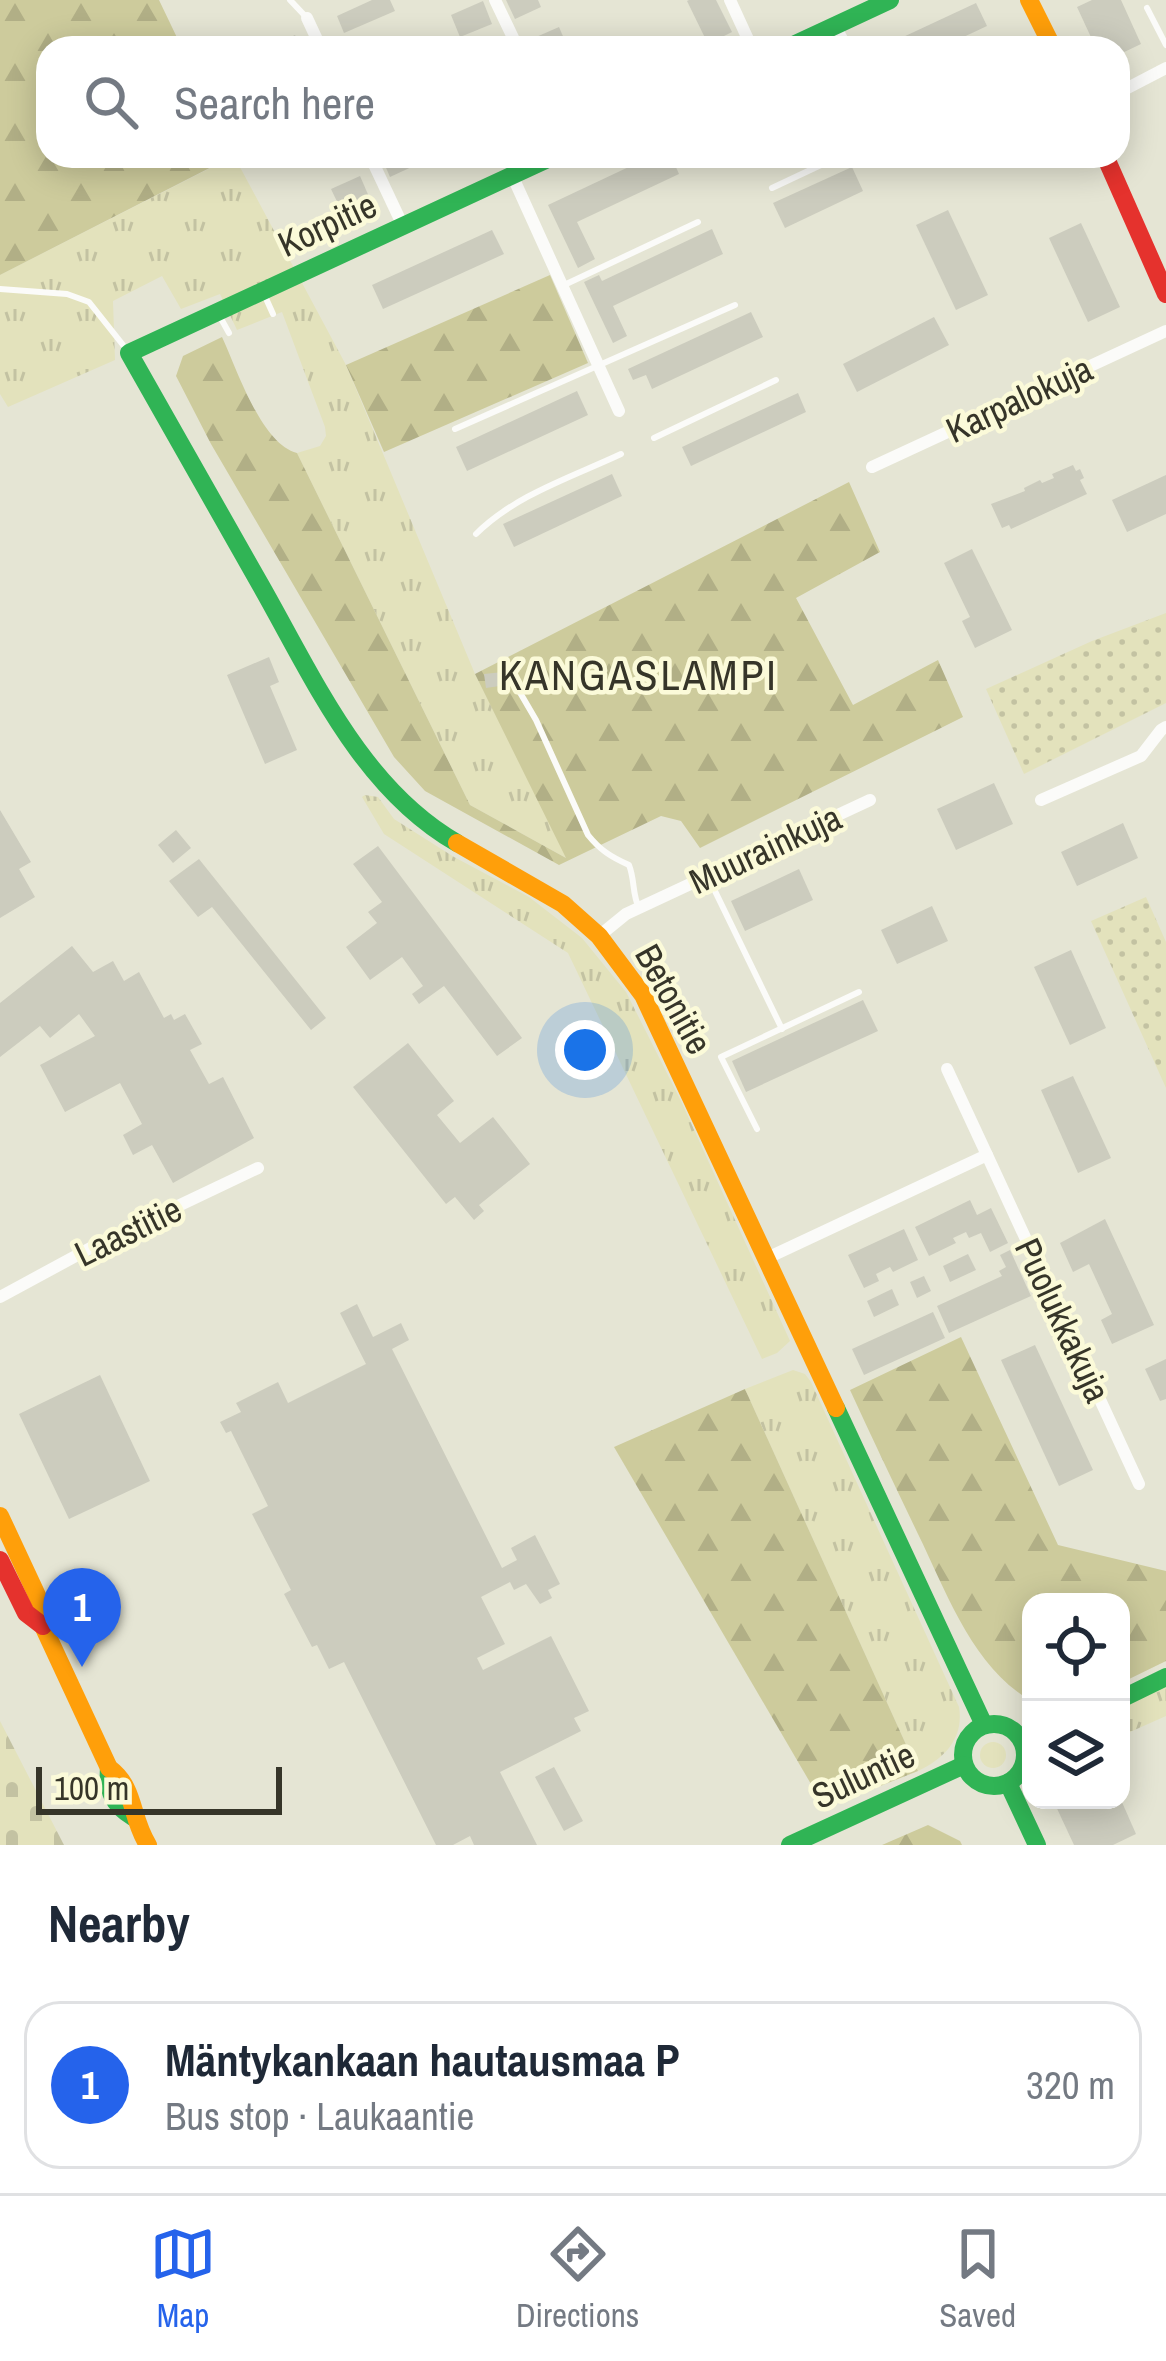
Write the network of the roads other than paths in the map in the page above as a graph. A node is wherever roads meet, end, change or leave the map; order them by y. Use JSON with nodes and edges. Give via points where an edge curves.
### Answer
{"nodes":[{"id":1,"x":290,"y":0,"type":"edge"},
{"id":2,"x":495,"y":0,"type":"edge"},
{"id":3,"x":730,"y":0,"type":"edge"},
{"id":4,"x":890,"y":0,"type":"edge"},
{"id":5,"x":1030,"y":0,"type":"edge"},
{"id":6,"x":1147,"y":8,"type":"dead end"},
{"id":7,"x":307,"y":18,"type":"joint"},
{"id":8,"x":835,"y":26,"type":"junction"},
{"id":9,"x":315,"y":36,"type":"edge"},
{"id":10,"x":512,"y":36,"type":"edge"},
{"id":11,"x":746,"y":36,"type":"edge"},
{"id":12,"x":813,"y":36,"type":"edge"},
{"id":13,"x":840,"y":36,"type":"edge"},
{"id":14,"x":1047,"y":36,"type":"edge"},
{"id":15,"x":1166,"y":45,"type":"edge"},
{"id":16,"x":1166,"y":68,"type":"edge"},
{"id":17,"x":1130,"y":87,"type":"edge"},
{"id":18,"x":376,"y":168,"type":"edge"},
{"id":19,"x":527,"y":168,"type":"edge"},
{"id":20,"x":814,"y":168,"type":"edge"},
{"id":21,"x":1110,"y":168,"type":"edge"},
{"id":22,"x":512,"y":175,"type":"junction"},
{"id":23,"x":772,"y":188,"type":"dead end"},
{"id":24,"x":698,"y":222,"type":"dead end"},
{"id":25,"x":403,"y":226,"type":"junction"},
{"id":26,"x":562,"y":286,"type":"junction"},
{"id":27,"x":0,"y":290,"type":"edge"},
{"id":28,"x":263,"y":291,"type":"junction"},
{"id":29,"x":1166,"y":294,"type":"edge"},
{"id":30,"x":735,"y":304,"type":"dead end"},
{"id":31,"x":218,"y":312,"type":"junction"},
{"id":32,"x":273,"y":314,"type":"dead end"},
{"id":33,"x":1166,"y":331,"type":"edge"},
{"id":34,"x":229,"y":333,"type":"dead end"},
{"id":35,"x":129,"y":353,"type":"junction"},
{"id":36,"x":598,"y":368,"type":"junction"},
{"id":37,"x":776,"y":380,"type":"dead end"},
{"id":38,"x":619,"y":411,"type":"dead end"},
{"id":39,"x":455,"y":429,"type":"dead end"},
{"id":40,"x":654,"y":438,"type":"dead end"},
{"id":41,"x":621,"y":454,"type":"dead end"},
{"id":42,"x":872,"y":467,"type":"dead end"},
{"id":43,"x":476,"y":534,"type":"dead end"},
{"id":44,"x":515,"y":684,"type":"dead end"},
{"id":45,"x":1163,"y":729,"type":"edge"},
{"id":46,"x":870,"y":800,"type":"dead end"},
{"id":47,"x":1041,"y":800,"type":"dead end"},
{"id":48,"x":713,"y":887,"type":"dead end"},
{"id":49,"x":639,"y":908,"type":"junction"},
{"id":50,"x":599,"y":936,"type":"junction"},
{"id":51,"x":859,"y":992,"type":"dead end"},
{"id":52,"x":782,"y":1029,"type":"junction"},
{"id":53,"x":947,"y":1070,"type":"dead end"},
{"id":54,"x":757,"y":1130,"type":"dead end"},
{"id":55,"x":987,"y":1155,"type":"junction"},
{"id":56,"x":258,"y":1168,"type":"dead end"},
{"id":57,"x":765,"y":1259,"type":"junction"},
{"id":58,"x":0,"y":1297,"type":"edge"},
{"id":59,"x":1139,"y":1484,"type":"dead end"},
{"id":60,"x":0,"y":1516,"type":"edge"},
{"id":61,"x":0,"y":1560,"type":"edge"},
{"id":62,"x":43,"y":1626,"type":"junction"},
{"id":63,"x":1166,"y":1677,"type":"edge"},
{"id":64,"x":1130,"y":1695,"type":"edge"},
{"id":65,"x":983,"y":1725,"type":"junction"},
{"id":66,"x":1022,"y":1738,"type":"edge"},
{"id":67,"x":964,"y":1765,"type":"junction"},
{"id":68,"x":1022,"y":1767,"type":"edge"},
{"id":69,"x":1008,"y":1783,"type":"junction"},
{"id":70,"x":148,"y":1845,"type":"edge"},
{"id":71,"x":790,"y":1845,"type":"edge"},
{"id":72,"x":1037,"y":1845,"type":"edge"}],
"edges":[{"from":1,"to":7,"type":"lane"},
{"from":2,"to":10,"type":"street"},
{"from":3,"to":11,"type":"street"},
{"from":4,"to":8,"type":"street"},
{"from":5,"to":14,"type":"street"},
{"from":6,"to":15,"type":"lane"},
{"from":7,"to":9,"type":"street"},
{"from":8,"to":12,"type":"street"},
{"from":8,"to":13,"type":"street"},
{"from":16,"to":17,"type":"street"},
{"from":18,"to":25,"type":"street"},
{"from":19,"to":22,"type":"street","name":"Korpitie"},
{"from":20,"to":23,"type":"lane"},
{"from":21,"to":29,"type":"street"},
{"from":22,"to":25,"type":"street","name":"Korpitie"},
{"from":22,"to":26,"type":"street"},
{"from":24,"to":26,"type":"lane"},
{"from":25,"to":28,"type":"street","name":"Korpitie"},
{"from":26,"to":36,"type":"street"},
{"from":27,"to":35,"type":"lane","via":[[89,302]]},
{"from":28,"to":31,"type":"street","name":"Korpitie"},
{"from":28,"to":32,"type":"lane"},
{"from":30,"to":36,"type":"lane"},
{"from":31,"to":34,"type":"lane"},
{"from":31,"to":35,"type":"street","name":"Korpitie"},
{"from":33,"to":42,"type":"street","name":"Karpalokuja"},
{"from":35,"to":50,"type":"street","name":"Betonitie","via":[[338,721],[387,788],[429,827],[562,904]]},
{"from":36,"to":38,"type":"street"},
{"from":36,"to":39,"type":"lane"},
{"from":37,"to":40,"type":"lane"},
{"from":41,"to":43,"type":"lane","via":[[516,503]]},
{"from":44,"to":49,"type":"lane","via":[[588,835],[628,865]]},
{"from":45,"to":47,"type":"street","via":[[1141,756]]},
{"from":46,"to":49,"type":"street","name":"Muurainkuja"},
{"from":48,"to":52,"type":"lane"},
{"from":49,"to":50,"type":"street","name":"Muurainkuja"},
{"from":50,"to":57,"type":"street","name":"Betonitie","via":[[643,995]]},
{"from":51,"to":52,"type":"lane"},
{"from":52,"to":54,"type":"lane","via":[[722,1057]]},
{"from":53,"to":55,"type":"street","name":"Puolukkakuja"},
{"from":55,"to":57,"type":"street"},
{"from":55,"to":59,"type":"street","name":"Puolukkakuja"},
{"from":56,"to":58,"type":"street","name":"Laastitie"},
{"from":57,"to":65,"type":"street","name":"Betonitie"},
{"from":60,"to":62,"type":"street","via":[[42,1606]]},
{"from":61,"to":62,"type":"street","via":[[26,1613]]},
{"from":62,"to":70,"type":"street","via":[[109,1768],[107,1785]]},
{"from":63,"to":64,"type":"street"},
{"from":65,"to":66,"type":"street"},
{"from":65,"to":67,"type":"street","via":[[970,1734]]},
{"from":67,"to":69,"type":"street","via":[[974,1780]]},
{"from":67,"to":71,"type":"street","name":"Suluntie"},
{"from":68,"to":69,"type":"street"},
{"from":69,"to":72,"type":"street"}]}
